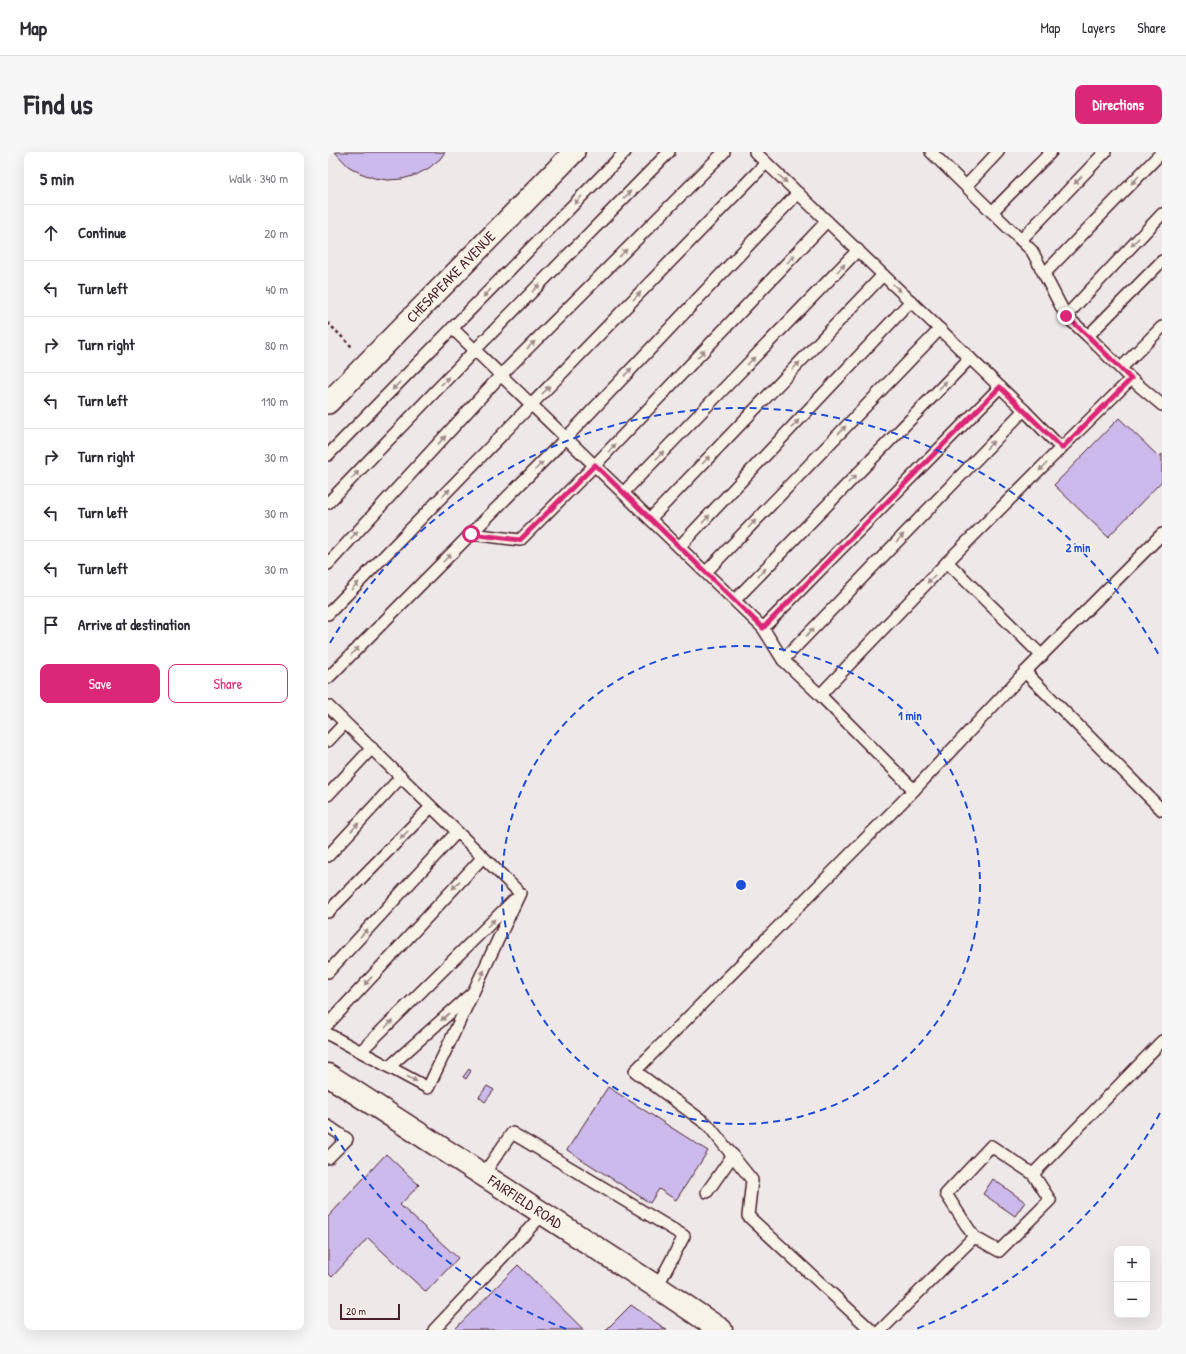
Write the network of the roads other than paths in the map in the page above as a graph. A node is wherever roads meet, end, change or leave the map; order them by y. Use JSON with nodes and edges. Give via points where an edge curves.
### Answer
{"nodes":[{"id":1,"x":574,"y":152,"type":"edge"},
{"id":2,"x":625,"y":152,"type":"edge"},
{"id":3,"x":669,"y":152,"type":"edge"},
{"id":4,"x":724,"y":152,"type":"edge"},
{"id":5,"x":755,"y":152,"type":"edge"},
{"id":6,"x":998,"y":152,"type":"edge"},
{"id":7,"x":1051,"y":152,"type":"edge"},
{"id":8,"x":1105,"y":152,"type":"edge"},
{"id":9,"x":1162,"y":152,"type":"edge"},
{"id":10,"x":937,"y":154,"type":"edge"},
{"id":11,"x":766,"y":163,"type":"junction"},
{"id":12,"x":966,"y":186,"type":"junction"},
{"id":13,"x":798,"y":193,"type":"junction"},
{"id":14,"x":992,"y":212,"type":"junction"},
{"id":15,"x":1162,"y":214,"type":"edge"},
{"id":16,"x":827,"y":221,"type":"junction"},
{"id":17,"x":1021,"y":240,"type":"junction"},
{"id":18,"x":858,"y":250,"type":"junction"},
{"id":19,"x":1162,"y":261,"type":"edge"},
{"id":20,"x":1044,"y":274,"type":"junction"},
{"id":21,"x":884,"y":275,"type":"junction"},
{"id":22,"x":911,"y":302,"type":"junction"},
{"id":23,"x":1066,"y":316,"type":"junction"},
{"id":24,"x":1162,"y":327,"type":"edge"},
{"id":25,"x":452,"y":328,"type":"junction"},
{"id":26,"x":940,"y":329,"type":"junction"},
{"id":27,"x":1088,"y":336,"type":"junction"},
{"id":28,"x":475,"y":350,"type":"junction"},
{"id":29,"x":970,"y":358,"type":"junction"},
{"id":30,"x":1121,"y":368,"type":"junction"},
{"id":31,"x":501,"y":375,"type":"junction"},
{"id":32,"x":1131,"y":379,"type":"junction"},
{"id":33,"x":1000,"y":387,"type":"junction"},
{"id":34,"x":328,"y":403,"type":"edge"},
{"id":35,"x":532,"y":404,"type":"junction"},
{"id":36,"x":1162,"y":405,"type":"edge"},
{"id":37,"x":1024,"y":410,"type":"junction"},
{"id":38,"x":566,"y":438,"type":"junction"},
{"id":39,"x":1062,"y":448,"type":"junction"},
{"id":40,"x":328,"y":456,"type":"edge"},
{"id":41,"x":595,"y":465,"type":"junction"},
{"id":42,"x":623,"y":493,"type":"junction"},
{"id":43,"x":328,"y":503,"type":"edge"},
{"id":44,"x":650,"y":519,"type":"junction"},
{"id":45,"x":471,"y":534,"type":"junction"},
{"id":46,"x":1162,"y":534,"type":"edge"},
{"id":47,"x":680,"y":547,"type":"junction"},
{"id":48,"x":947,"y":562,"type":"junction"},
{"id":49,"x":328,"y":564,"type":"edge"},
{"id":50,"x":706,"y":572,"type":"junction"},
{"id":51,"x":735,"y":600,"type":"junction"},
{"id":52,"x":328,"y":614,"type":"edge"},
{"id":53,"x":763,"y":628,"type":"junction"},
{"id":54,"x":1042,"y":656,"type":"junction"},
{"id":55,"x":783,"y":660,"type":"junction"},
{"id":56,"x":1025,"y":672,"type":"junction"},
{"id":57,"x":328,"y":678,"type":"edge"},
{"id":58,"x":820,"y":695,"type":"junction"},
{"id":59,"x":328,"y":706,"type":"edge"},
{"id":60,"x":345,"y":723,"type":"junction"},
{"id":61,"x":328,"y":741,"type":"edge"},
{"id":62,"x":372,"y":748,"type":"junction"},
{"id":63,"x":401,"y":777,"type":"junction"},
{"id":64,"x":914,"y":790,"type":"junction"},
{"id":65,"x":328,"y":795,"type":"edge"},
{"id":66,"x":432,"y":807,"type":"junction"},
{"id":67,"x":1162,"y":810,"type":"edge"},
{"id":68,"x":457,"y":832,"type":"junction"},
{"id":69,"x":328,"y":856,"type":"edge"},
{"id":70,"x":483,"y":857,"type":"junction"},
{"id":71,"x":520,"y":894,"type":"junction"},
{"id":72,"x":328,"y":912,"type":"edge"},
{"id":73,"x":328,"y":972,"type":"edge"},
{"id":74,"x":474,"y":991,"type":"junction"},
{"id":75,"x":328,"y":1024,"type":"edge"},
{"id":76,"x":328,"y":1034,"type":"edge"},
{"id":77,"x":1162,"y":1041,"type":"edge"},
{"id":78,"x":361,"y":1051,"type":"junction"},
{"id":79,"x":389,"y":1067,"type":"junction"},
{"id":80,"x":328,"y":1075,"type":"edge"},
{"id":81,"x":328,"y":1126,"type":"edge"},
{"id":82,"x":732,"y":1155,"type":"junction"},
{"id":83,"x":328,"y":1158,"type":"edge"},
{"id":84,"x":1033,"y":1174,"type":"junction"},
{"id":85,"x":483,"y":1175,"type":"junction"},
{"id":86,"x":707,"y":1192,"type":"dead end"},
{"id":87,"x":543,"y":1214,"type":"junction"},
{"id":88,"x":974,"y":1237,"type":"junction"},
{"id":89,"x":657,"y":1287,"type":"junction"},
{"id":90,"x":434,"y":1330,"type":"edge"},
{"id":91,"x":721,"y":1330,"type":"edge"},
{"id":92,"x":871,"y":1330,"type":"edge"},
{"id":93,"x":881,"y":1330,"type":"edge"}],
"edges":[{"from":1,"to":34,"type":"street","name":"CHESAPEAKE AVENUE"},
{"from":2,"to":25,"type":"lane","one_way":true},
{"from":28,"to":3,"type":"lane","one_way":true},
{"from":31,"to":4,"type":"lane","one_way":true},
{"from":5,"to":11,"type":"lane"},
{"from":6,"to":12,"type":"lane"},
{"from":7,"to":14,"type":"lane"},
{"from":8,"to":17,"type":"lane","one_way":true},
{"from":9,"to":20,"type":"lane","one_way":true},
{"from":10,"to":12,"type":"lane"},
{"from":11,"to":13,"type":"lane","one_way":true},
{"from":35,"to":11,"type":"lane","one_way":true},
{"from":12,"to":14,"type":"lane"},
{"from":13,"to":16,"type":"lane"},
{"from":38,"to":13,"type":"lane","one_way":true},
{"from":14,"to":17,"type":"lane"},
{"from":15,"to":23,"type":"lane","one_way":true},
{"from":16,"to":18,"type":"lane"},
{"from":41,"to":16,"type":"lane","one_way":true},
{"from":17,"to":20,"type":"lane","via":[[1032,251]]},
{"from":18,"to":21,"type":"lane"},
{"from":42,"to":18,"type":"lane","one_way":true},
{"from":19,"to":27,"type":"lane"},
{"from":20,"to":23,"type":"lane"},
{"from":21,"to":22,"type":"lane","one_way":true},
{"from":44,"to":21,"type":"lane","one_way":true},
{"from":22,"to":26,"type":"lane"},
{"from":47,"to":22,"type":"lane","one_way":true},
{"from":23,"to":27,"type":"lane"},
{"from":24,"to":30,"type":"lane"},
{"from":25,"to":28,"type":"lane"},
{"from":25,"to":40,"type":"lane","one_way":true},
{"from":26,"to":29,"type":"lane"},
{"from":50,"to":26,"type":"lane","one_way":true},
{"from":27,"to":30,"type":"lane"},
{"from":28,"to":31,"type":"lane"},
{"from":43,"to":28,"type":"lane","one_way":true},
{"from":29,"to":33,"type":"lane"},
{"from":51,"to":29,"type":"lane","one_way":true},
{"from":30,"to":32,"type":"lane"},
{"from":31,"to":35,"type":"lane"},
{"from":49,"to":31,"type":"lane","one_way":true},
{"from":32,"to":36,"type":"lane"},
{"from":32,"to":39,"type":"lane"},
{"from":33,"to":37,"type":"lane"},
{"from":33,"to":53,"type":"lane"},
{"from":35,"to":38,"type":"lane"},
{"from":52,"to":35,"type":"lane","one_way":true},
{"from":37,"to":39,"type":"lane"},
{"from":55,"to":37,"type":"lane","one_way":true},
{"from":38,"to":41,"type":"lane"},
{"from":45,"to":38,"type":"lane","one_way":true},
{"from":39,"to":48,"type":"lane","one_way":true},
{"from":41,"to":42,"type":"lane"},
{"from":41,"to":45,"type":"lane","via":[[520,540]]},
{"from":42,"to":44,"type":"lane"},
{"from":44,"to":47,"type":"lane"},
{"from":57,"to":45,"type":"lane","one_way":true},
{"from":46,"to":54,"type":"lane"},
{"from":47,"to":50,"type":"lane"},
{"from":48,"to":54,"type":"lane"},
{"from":48,"to":58,"type":"lane","one_way":true},
{"from":50,"to":51,"type":"lane"},
{"from":51,"to":53,"type":"lane"},
{"from":53,"to":55,"type":"lane"},
{"from":54,"to":56,"type":"lane"},
{"from":55,"to":58,"type":"lane"},
{"from":56,"to":64,"type":"lane"},
{"from":56,"to":67,"type":"lane"},
{"from":58,"to":64,"type":"lane"},
{"from":59,"to":60,"type":"lane"},
{"from":60,"to":61,"type":"lane"},
{"from":60,"to":62,"type":"lane"},
{"from":62,"to":63,"type":"lane"},
{"from":62,"to":65,"type":"lane"},
{"from":63,"to":66,"type":"lane"},
{"from":69,"to":63,"type":"lane","one_way":true},
{"from":64,"to":82,"type":"lane","via":[[635,1071],[708,1125]]},
{"from":66,"to":68,"type":"lane"},
{"from":66,"to":72,"type":"lane","one_way":true},
{"from":68,"to":70,"type":"lane"},
{"from":73,"to":68,"type":"lane","one_way":true},
{"from":70,"to":71,"type":"lane"},
{"from":70,"to":75,"type":"lane","one_way":true},
{"from":74,"to":71,"type":"lane","one_way":true},
{"from":78,"to":71,"type":"lane","one_way":true},
{"from":74,"to":79,"type":"lane","one_way":true},
{"from":79,"to":74,"type":"lane","one_way":true,"via":[[428,1088]]},
{"from":76,"to":78,"type":"lane"},
{"from":77,"to":84,"type":"lane"},
{"from":78,"to":79,"type":"lane"},
{"from":80,"to":85,"type":"street","name":"FAIRFIELD ROAD"},
{"from":81,"to":83,"type":"lane","via":[[347,1139]]},
{"from":82,"to":86,"type":"lane"},
{"from":82,"to":92,"type":"lane","via":[[752,1180],[748,1216]]},
{"from":84,"to":88,"type":"lane","via":[[1050,1200],[999,1251]]},
{"from":84,"to":88,"type":"lane","via":[[991,1146],[946,1194]]},
{"from":85,"to":87,"type":"street","name":"FAIRFIELD ROAD"},
{"from":85,"to":89,"type":"lane","via":[[512,1133],[684,1236]]},
{"from":87,"to":89,"type":"street","name":"FAIRFIELD ROAD"},
{"from":87,"to":90,"type":"lane"},
{"from":88,"to":93,"type":"lane"},
{"from":89,"to":91,"type":"street","name":"FAIRFIELD ROAD"}]}
